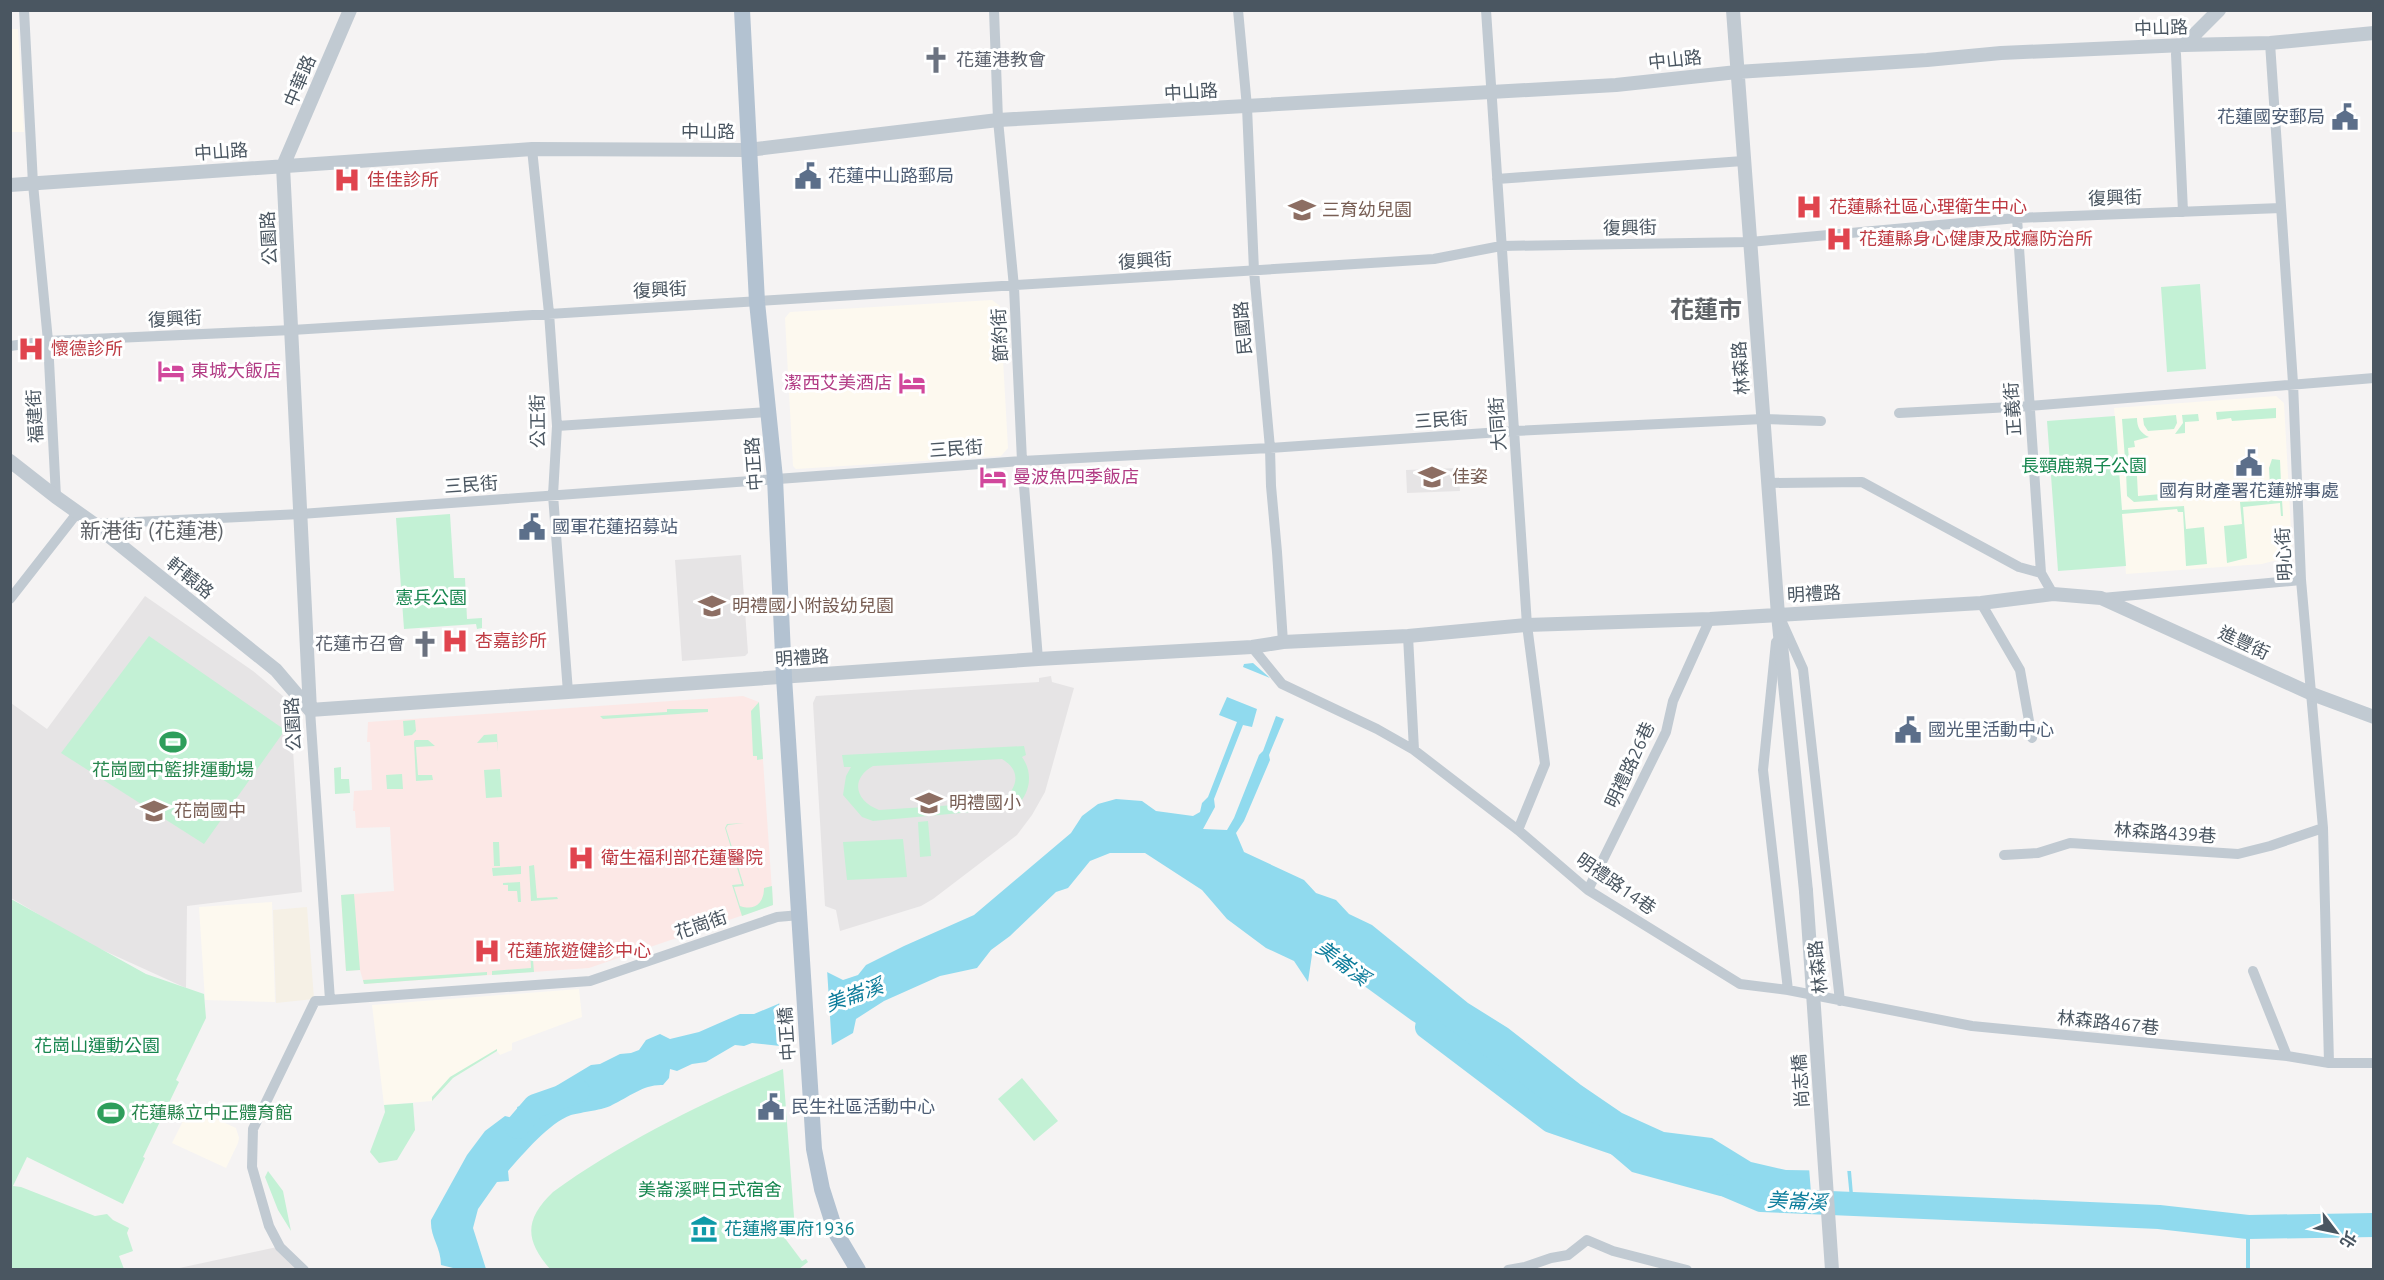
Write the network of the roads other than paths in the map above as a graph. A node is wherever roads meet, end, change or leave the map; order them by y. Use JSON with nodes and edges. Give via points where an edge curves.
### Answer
{"nodes":[{"id":1,"x":24,"y":10,"type":"edge"},
{"id":2,"x":350,"y":10,"type":"edge"},
{"id":3,"x":742,"y":10,"type":"edge"},
{"id":4,"x":994,"y":10,"type":"edge"},
{"id":5,"x":1238,"y":10,"type":"edge"},
{"id":6,"x":1486,"y":10,"type":"edge"},
{"id":7,"x":1733,"y":10,"type":"edge"},
{"id":8,"x":2218,"y":10,"type":"edge"},
{"id":9,"x":2373,"y":33,"type":"edge"},
{"id":10,"x":2270,"y":43,"type":"junction"},
{"id":11,"x":2180,"y":49,"type":"junction"},
{"id":12,"x":1737,"y":72,"type":"junction"},
{"id":13,"x":1493,"y":90,"type":"junction"},
{"id":14,"x":1247,"y":108,"type":"junction"},
{"id":15,"x":998,"y":120,"type":"junction"},
{"id":16,"x":532,"y":149,"type":"junction"},
{"id":17,"x":748,"y":150,"type":"junction"},
{"id":18,"x":1743,"y":161,"type":"junction"},
{"id":19,"x":283,"y":166,"type":"junction"},
{"id":20,"x":1497,"y":179,"type":"junction"},
{"id":21,"x":33,"y":184,"type":"junction"},
{"id":22,"x":10,"y":185,"type":"edge"},
{"id":23,"x":2281,"y":208,"type":"junction"},
{"id":24,"x":2183,"y":212,"type":"junction"},
{"id":25,"x":2017,"y":218,"type":"junction"},
{"id":26,"x":1750,"y":242,"type":"junction"},
{"id":27,"x":1502,"y":246,"type":"junction"},
{"id":28,"x":1254,"y":271,"type":"junction"},
{"id":29,"x":1014,"y":287,"type":"junction"},
{"id":30,"x":757,"y":302,"type":"junction"},
{"id":31,"x":549,"y":313,"type":"junction"},
{"id":32,"x":292,"y":330,"type":"junction"},
{"id":33,"x":48,"y":341,"type":"junction"},
{"id":34,"x":10,"y":346,"type":"edge"},
{"id":35,"x":2373,"y":378,"type":"edge"},
{"id":36,"x":2294,"y":383,"type":"junction"},
{"id":37,"x":2030,"y":406,"type":"junction"},
{"id":38,"x":769,"y":412,"type":"junction"},
{"id":39,"x":1899,"y":413,"type":"dead end"},
{"id":40,"x":1763,"y":419,"type":"junction"},
{"id":41,"x":1821,"y":421,"type":"dead end"},
{"id":42,"x":556,"y":426,"type":"junction"},
{"id":43,"x":1515,"y":431,"type":"junction"},
{"id":44,"x":1270,"y":448,"type":"junction"},
{"id":45,"x":10,"y":461,"type":"edge"},
{"id":46,"x":1022,"y":461,"type":"junction"},
{"id":47,"x":775,"y":478,"type":"junction"},
{"id":48,"x":1768,"y":483,"type":"junction"},
{"id":49,"x":553,"y":495,"type":"junction"},
{"id":50,"x":56,"y":497,"type":"junction"},
{"id":51,"x":78,"y":512,"type":"junction"},
{"id":52,"x":301,"y":514,"type":"junction"},
{"id":53,"x":94,"y":524,"type":"junction"},
{"id":54,"x":2041,"y":573,"type":"junction"},
{"id":55,"x":2301,"y":580,"type":"junction"},
{"id":56,"x":2053,"y":594,"type":"junction"},
{"id":57,"x":2102,"y":598,"type":"junction"},
{"id":58,"x":10,"y":599,"type":"edge"},
{"id":59,"x":1981,"y":603,"type":"junction"},
{"id":60,"x":1778,"y":615,"type":"junction"},
{"id":61,"x":1710,"y":619,"type":"junction"},
{"id":62,"x":1527,"y":625,"type":"junction"},
{"id":63,"x":1408,"y":636,"type":"junction"},
{"id":64,"x":1290,"y":642,"type":"junction"},
{"id":65,"x":1252,"y":647,"type":"junction"},
{"id":66,"x":1038,"y":659,"type":"junction"},
{"id":67,"x":784,"y":677,"type":"junction"},
{"id":68,"x":568,"y":692,"type":"junction"},
{"id":69,"x":2312,"y":694,"type":"junction"},
{"id":70,"x":310,"y":710,"type":"junction"},
{"id":71,"x":2373,"y":717,"type":"edge"},
{"id":72,"x":2032,"y":738,"type":"dead end"},
{"id":73,"x":1413,"y":750,"type":"junction"},
{"id":74,"x":2323,"y":828,"type":"junction"},
{"id":75,"x":1518,"y":830,"type":"junction"},
{"id":76,"x":2004,"y":855,"type":"dead end"},
{"id":77,"x":1588,"y":890,"type":"junction"},
{"id":78,"x":1806,"y":891,"type":"joint"},
{"id":79,"x":800,"y":915,"type":"junction"},
{"id":80,"x":2253,"y":971,"type":"dead end"},
{"id":81,"x":1788,"y":990,"type":"junction"},
{"id":82,"x":330,"y":1000,"type":"junction"},
{"id":83,"x":1840,"y":1000,"type":"junction"},
{"id":84,"x":2287,"y":1056,"type":"junction"},
{"id":85,"x":2329,"y":1063,"type":"junction"},
{"id":86,"x":2373,"y":1063,"type":"edge"},
{"id":87,"x":1525,"y":1268,"type":"edge"},
{"id":88,"x":304,"y":1269,"type":"edge"},
{"id":89,"x":858,"y":1269,"type":"edge"},
{"id":90,"x":1508,"y":1269,"type":"edge"},
{"id":91,"x":1687,"y":1269,"type":"edge"},
{"id":92,"x":1832,"y":1269,"type":"edge"}],
"edges":[{"from":1,"to":21,"type":"street","name":"福建街"},
{"from":2,"to":19,"type":"street","name":"中華路"},
{"from":3,"to":17,"type":"main road","name":"中正路"},
{"from":4,"to":15,"type":"street","name":"節約街"},
{"from":5,"to":14,"type":"street","name":"民國路"},
{"from":6,"to":13,"type":"street","name":"大同街"},
{"from":7,"to":12,"type":"street","name":"林森路"},
{"from":8,"to":11,"type":"street"},
{"from":9,"to":10,"type":"street","name":"中山路"},
{"from":10,"to":11,"type":"street","name":"中山路"},
{"from":10,"to":23,"type":"street","name":"明心街"},
{"from":11,"to":12,"type":"street","name":"中山路","via":[[2001,54]]},
{"from":11,"to":24,"type":"street"},
{"from":12,"to":13,"type":"street","name":"中山路","via":[[1616,85]]},
{"from":12,"to":18,"type":"street","name":"林森路"},
{"from":13,"to":14,"type":"street","name":"中山路"},
{"from":13,"to":20,"type":"street","name":"大同街"},
{"from":14,"to":15,"type":"street","name":"中山路"},
{"from":14,"to":28,"type":"street","name":"民國路"},
{"from":15,"to":17,"type":"street","name":"中山路"},
{"from":15,"to":29,"type":"street","name":"節約街"},
{"from":16,"to":17,"type":"street","name":"中山路"},
{"from":16,"to":19,"type":"street","name":"中山路"},
{"from":16,"to":31,"type":"street","name":"公正街"},
{"from":17,"to":30,"type":"main road","name":"中正路"},
{"from":18,"to":20,"type":"street"},
{"from":18,"to":26,"type":"street","name":"林森路"},
{"from":19,"to":21,"type":"street","name":"中山路"},
{"from":19,"to":32,"type":"street","name":"公園路"},
{"from":20,"to":27,"type":"street","name":"大同街"},
{"from":21,"to":22,"type":"street","name":"中山路"},
{"from":21,"to":33,"type":"street","name":"福建街"},
{"from":23,"to":24,"type":"street","name":"復興街"},
{"from":23,"to":36,"type":"street","name":"明心街"},
{"from":24,"to":25,"type":"street","name":"復興街"},
{"from":25,"to":26,"type":"street","name":"復興街"},
{"from":25,"to":37,"type":"street","name":"正義街"},
{"from":26,"to":27,"type":"street","name":"復興街"},
{"from":26,"to":40,"type":"street","name":"林森路"},
{"from":27,"to":28,"type":"street","name":"復興街","via":[[1434,259]]},
{"from":27,"to":43,"type":"street","name":"大同街"},
{"from":28,"to":29,"type":"street","name":"復興街"},
{"from":28,"to":44,"type":"street","name":"民國路"},
{"from":29,"to":30,"type":"street","name":"復興街"},
{"from":29,"to":46,"type":"street","name":"節約街"},
{"from":30,"to":31,"type":"street","name":"復興街"},
{"from":30,"to":38,"type":"main road","name":"中正路"},
{"from":31,"to":32,"type":"street","name":"復興街"},
{"from":31,"to":42,"type":"street","name":"公正街"},
{"from":32,"to":33,"type":"street","name":"復興街"},
{"from":32,"to":52,"type":"street","name":"公園路"},
{"from":33,"to":34,"type":"street","name":"復興街"},
{"from":33,"to":50,"type":"street","name":"福建街"},
{"from":35,"to":36,"type":"street"},
{"from":36,"to":37,"type":"street"},
{"from":36,"to":55,"type":"street","name":"明心街"},
{"from":37,"to":39,"type":"street"},
{"from":37,"to":54,"type":"street","name":"正義街"},
{"from":38,"to":42,"type":"street"},
{"from":38,"to":47,"type":"main road","name":"中正路"},
{"from":40,"to":41,"type":"street","name":"三民街"},
{"from":40,"to":43,"type":"street","name":"三民街"},
{"from":40,"to":48,"type":"street","name":"林森路"},
{"from":42,"to":49,"type":"street","name":"公正街"},
{"from":43,"to":44,"type":"street","name":"三民街"},
{"from":43,"to":62,"type":"street","name":"大同街"},
{"from":44,"to":46,"type":"street","name":"三民街"},
{"from":44,"to":64,"type":"street","name":"民國路"},
{"from":45,"to":50,"type":"street","name":"軒轅路"},
{"from":46,"to":47,"type":"street","name":"三民街"},
{"from":46,"to":66,"type":"street","name":"節約街"},
{"from":47,"to":49,"type":"street","name":"三民街"},
{"from":47,"to":67,"type":"main road","name":"中正路"},
{"from":48,"to":54,"type":"street","via":[[1862,482],[2019,567]]},
{"from":48,"to":60,"type":"street","name":"林森路"},
{"from":49,"to":52,"type":"street","name":"三民街"},
{"from":49,"to":68,"type":"street","name":"公正街"},
{"from":50,"to":51,"type":"street","name":"軒轅路"},
{"from":51,"to":53,"type":"street","name":"軒轅路"},
{"from":51,"to":58,"type":"street"},
{"from":52,"to":53,"type":"street","name":"三民街"},
{"from":52,"to":70,"type":"street","name":"公園路"},
{"from":53,"to":70,"type":"street","name":"軒轅路","via":[[276,670]]},
{"from":54,"to":56,"type":"street","name":"正義街"},
{"from":55,"to":57,"type":"street","name":"明禮路"},
{"from":55,"to":69,"type":"street","name":"明心街"},
{"from":56,"to":57,"type":"street","name":"明禮路"},
{"from":56,"to":59,"type":"street","name":"明禮路"},
{"from":57,"to":69,"type":"street","name":"進豐街"},
{"from":59,"to":60,"type":"street","name":"明禮路"},
{"from":59,"to":72,"type":"street","via":[[2020,670]]},
{"from":60,"to":61,"type":"street","name":"明禮路"},
{"from":60,"to":78,"type":"street","name":"林森路"},
{"from":60,"to":81,"type":"street","name":"林森路","via":[[1763,770]]},
{"from":60,"to":83,"type":"street","name":"林森路","via":[[1803,669]]},
{"from":61,"to":62,"type":"street","name":"明禮路"},
{"from":61,"to":77,"type":"street","name":"明禮路26巷","via":[[1673,701],[1666,732]]},
{"from":62,"to":63,"type":"street","name":"明禮路"},
{"from":62,"to":75,"type":"street","name":"大同街","via":[[1545,764]]},
{"from":63,"to":64,"type":"street","name":"明禮路"},
{"from":63,"to":73,"type":"street"},
{"from":64,"to":65,"type":"street","name":"明禮路"},
{"from":65,"to":66,"type":"street","name":"明禮路"},
{"from":65,"to":73,"type":"street","name":"明禮路14巷","via":[[1282,684]]},
{"from":66,"to":67,"type":"street","name":"明禮路"},
{"from":67,"to":68,"type":"street","name":"明禮路"},
{"from":67,"to":79,"type":"main road","name":"中正路"},
{"from":68,"to":70,"type":"street","name":"明禮路"},
{"from":69,"to":71,"type":"street","name":"進豐街"},
{"from":69,"to":74,"type":"street","name":"明心街"},
{"from":70,"to":82,"type":"street","name":"公園路"},
{"from":73,"to":75,"type":"street","name":"明禮路14巷"},
{"from":74,"to":76,"type":"street","name":"林森路439巷","via":[[2238,854],[2070,843],[2037,853]]},
{"from":74,"to":85,"type":"street","name":"明心街"},
{"from":75,"to":77,"type":"street","name":"明禮路14巷"},
{"from":77,"to":81,"type":"street","name":"明禮路14巷","via":[[1740,984]]},
{"from":78,"to":92,"type":"street","name":"尚志橋","bridge":true},
{"from":79,"to":82,"type":"street","name":"花崗街","via":[[777,917],[590,981]]},
{"from":79,"to":89,"type":"main road","name":"中正橋","via":[[814,1149],[836,1233]]},
{"from":80,"to":84,"type":"street"},
{"from":81,"to":83,"type":"street","name":"林森路"},
{"from":82,"to":88,"type":"street","via":[[315,1001],[252,1130],[252,1167],[269,1226],[280,1247]]},
{"from":83,"to":84,"type":"street","name":"林森路467巷","via":[[1972,1026]]},
{"from":84,"to":85,"type":"street","name":"林森路467巷"},
{"from":85,"to":86,"type":"street","name":"林森路467巷"},
{"from":87,"to":90,"type":"street"},
{"from":87,"to":91,"type":"street","via":[[1568,1256],[1587,1240],[1613,1251]]}]}
